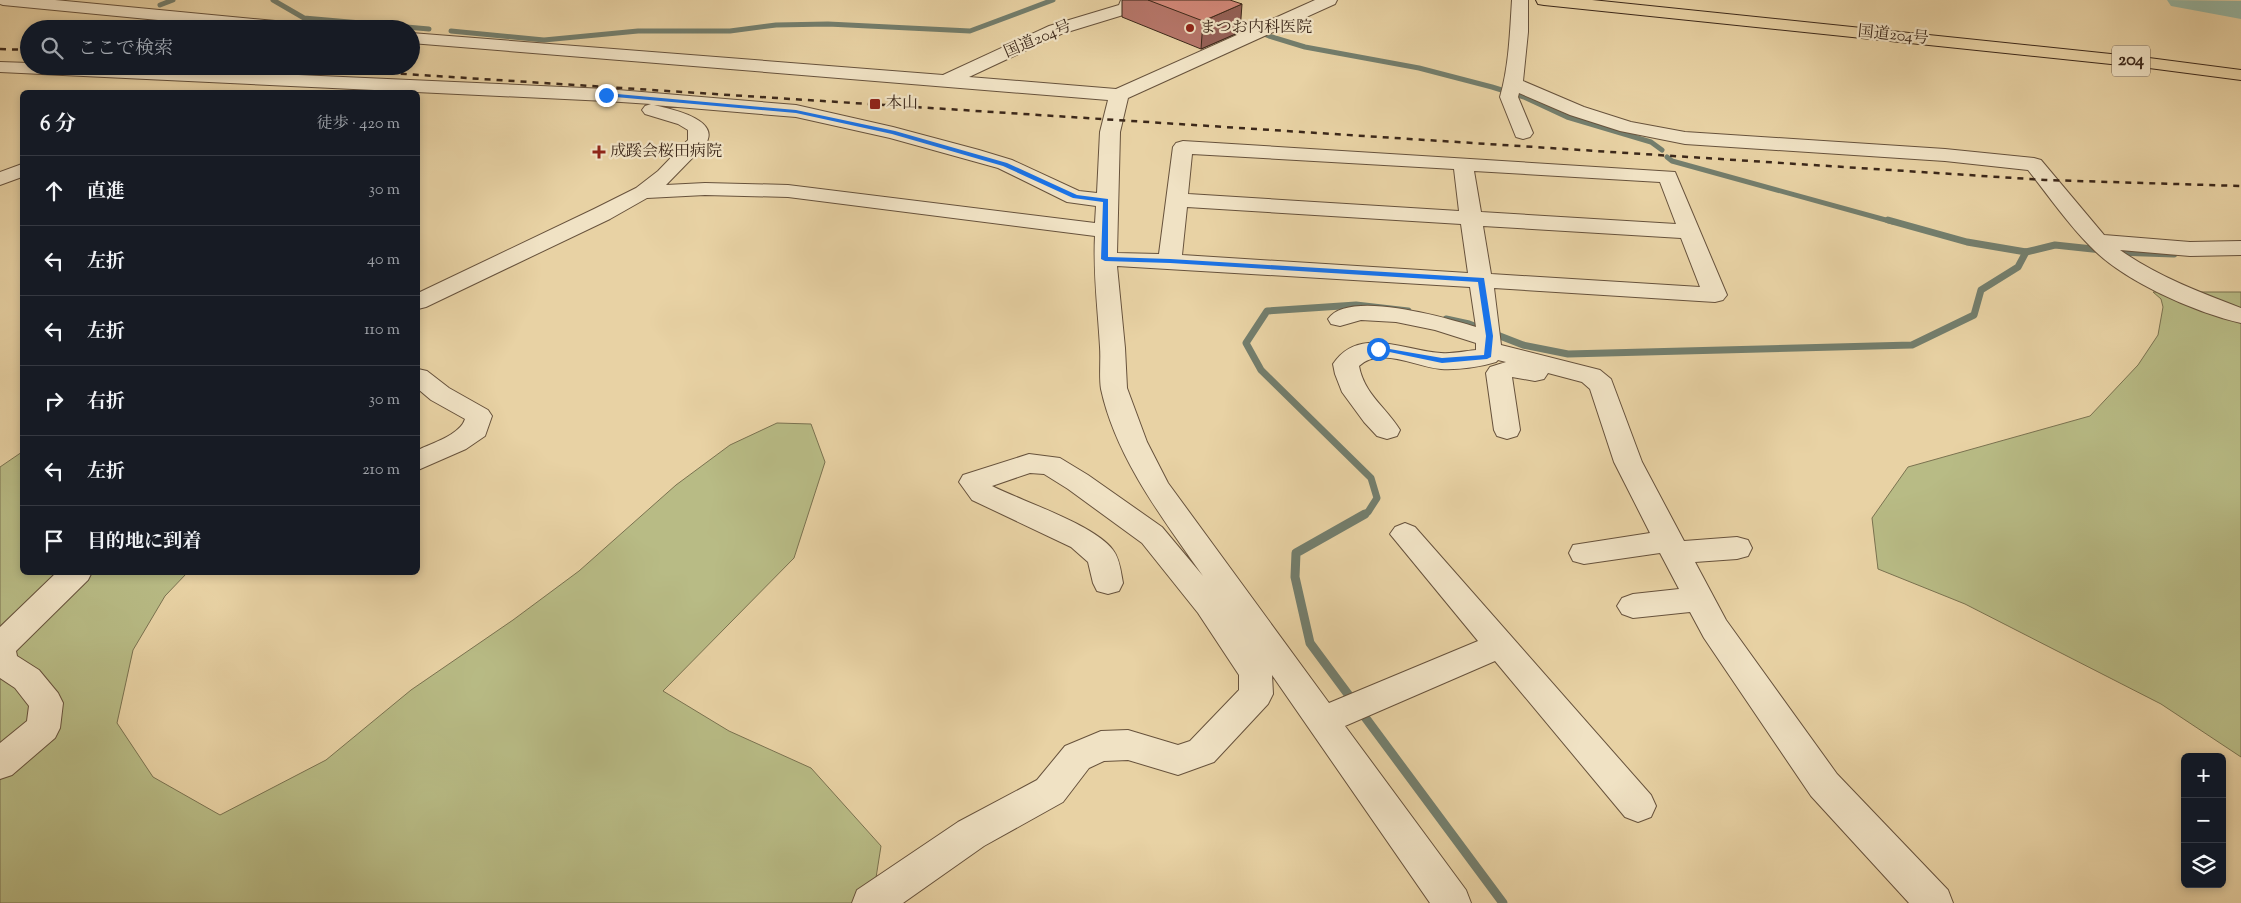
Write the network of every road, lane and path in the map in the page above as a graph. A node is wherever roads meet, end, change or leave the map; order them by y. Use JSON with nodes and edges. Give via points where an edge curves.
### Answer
{"nodes":[{"id":1,"x":3,"y":0,"type":"edge"},
{"id":2,"x":1129,"y":0,"type":"edge"},
{"id":3,"x":1329,"y":0,"type":"edge"},
{"id":4,"x":1520,"y":0,"type":"edge"},
{"id":5,"x":1544,"y":0,"type":"edge"},
{"id":6,"x":213,"y":20,"type":"edge"},
{"id":7,"x":420,"y":39,"type":"edge"},
{"id":8,"x":0,"y":67,"type":"edge"},
{"id":9,"x":20,"y":68,"type":"edge"},
{"id":10,"x":141,"y":75,"type":"edge"},
{"id":11,"x":164,"y":75,"type":"edge"},
{"id":12,"x":2241,"y":75,"type":"edge"},
{"id":13,"x":944,"y":82,"type":"junction"},
{"id":14,"x":131,"y":90,"type":"edge"},
{"id":15,"x":1511,"y":90,"type":"junction"},
{"id":16,"x":606,"y":95,"type":"junction"},
{"id":17,"x":1119,"y":96,"type":"junction"},
{"id":18,"x":1523,"y":133,"type":"dead end"},
{"id":19,"x":1463,"y":164,"type":"junction"},
{"id":20,"x":20,"y":171,"type":"edge"},
{"id":21,"x":0,"y":179,"type":"edge"},
{"id":22,"x":643,"y":192,"type":"junction"},
{"id":23,"x":1176,"y":200,"type":"junction"},
{"id":24,"x":1106,"y":201,"type":"junction"},
{"id":25,"x":1473,"y":219,"type":"junction"},
{"id":26,"x":1690,"y":232,"type":"junction"},
{"id":27,"x":1105,"y":245,"type":"junction"},
{"id":28,"x":2102,"y":247,"type":"junction"},
{"id":29,"x":2241,"y":248,"type":"edge"},
{"id":30,"x":1170,"y":261,"type":"junction"},
{"id":31,"x":1481,"y":280,"type":"junction"},
{"id":32,"x":420,"y":301,"type":"edge"},
{"id":33,"x":2241,"y":316,"type":"edge"},
{"id":34,"x":1340,"y":319,"type":"dead end"},
{"id":35,"x":1489,"y":338,"type":"junction"},
{"id":36,"x":420,"y":379,"type":"edge"},
{"id":37,"x":1598,"y":382,"type":"junction"},
{"id":38,"x":1387,"y":430,"type":"dead end"},
{"id":39,"x":1507,"y":430,"type":"dead end"},
{"id":40,"x":420,"y":460,"type":"edge"},
{"id":41,"x":1405,"y":534,"type":"dead end"},
{"id":42,"x":1672,"y":546,"type":"junction"},
{"id":43,"x":1737,"y":548,"type":"dead end"},
{"id":44,"x":1584,"y":553,"type":"dead end"},
{"id":45,"x":73,"y":575,"type":"edge"},
{"id":46,"x":1108,"y":583,"type":"dead end"},
{"id":47,"x":1700,"y":599,"type":"junction"},
{"id":48,"x":1221,"y":600,"type":"junction"},
{"id":49,"x":1633,"y":606,"type":"dead end"},
{"id":50,"x":1500,"y":645,"type":"junction"},
{"id":51,"x":1330,"y":717,"type":"junction"},
{"id":52,"x":0,"y":764,"type":"edge"},
{"id":53,"x":1638,"y":806,"type":"dead end"},
{"id":54,"x":871,"y":903,"type":"edge"},
{"id":55,"x":1452,"y":903,"type":"edge"},
{"id":56,"x":1934,"y":903,"type":"edge"}],
"edges":[{"from":1,"to":6,"type":"street"},
{"from":2,"to":13,"type":"street","name":"国道204号","via":[[1127,8],[1055,30]]},
{"from":3,"to":17,"type":"street"},
{"from":4,"to":15,"type":"street"},
{"from":5,"to":12,"type":"highway","name":"国道204号","number":"204","via":[[2149,62]]},
{"from":7,"to":13,"type":"street"},
{"from":8,"to":9,"type":"street"},
{"from":10,"to":14,"type":"street"},
{"from":11,"to":16,"type":"street"},
{"from":13,"to":17,"type":"street"},
{"from":15,"to":18,"type":"street"},
{"from":15,"to":28,"type":"street","via":[[1627,127],[1685,138],[2034,164]]},
{"from":16,"to":22,"type":"street","via":[[685,120],[698,128],[698,142]]},
{"from":16,"to":24,"type":"street","via":[[796,111],[972,154],[1005,164],[1075,197]]},
{"from":17,"to":24,"type":"street","via":[[1110,132]]},
{"from":19,"to":23,"type":"street","via":[[1184,147]]},
{"from":19,"to":25,"type":"street"},
{"from":19,"to":26,"type":"street","via":[[1668,176]]},
{"from":20,"to":21,"type":"street"},
{"from":22,"to":27,"type":"street","via":[[705,189],[788,191]]},
{"from":22,"to":32,"type":"street"},
{"from":23,"to":25,"type":"street"},
{"from":23,"to":30,"type":"street"},
{"from":24,"to":27,"type":"street"},
{"from":25,"to":26,"type":"street"},
{"from":25,"to":31,"type":"street"},
{"from":26,"to":31,"type":"street","via":[[1715,296]]},
{"from":27,"to":30,"type":"street"},
{"from":27,"to":48,"type":"street","via":[[1114,388],[1133,442]]},
{"from":28,"to":29,"type":"street"},
{"from":28,"to":33,"type":"street","via":[[2185,294]]},
{"from":30,"to":31,"type":"street"},
{"from":31,"to":35,"type":"street"},
{"from":34,"to":35,"type":"street","via":[[1359,313],[1396,316]]},
{"from":35,"to":37,"type":"street","via":[[1591,376]]},
{"from":35,"to":38,"type":"street","via":[[1487,357],[1442,360],[1378,349],[1358,353],[1346,364],[1347,375],[1358,396]]},
{"from":36,"to":40,"type":"street","via":[[479,416],[475,430]]},
{"from":37,"to":39,"type":"street","via":[[1570,382],[1514,368],[1499,373]]},
{"from":37,"to":42,"type":"street","via":[[1602,385],[1628,462]]},
{"from":41,"to":50,"type":"street"},
{"from":42,"to":43,"type":"street"},
{"from":42,"to":44,"type":"street"},
{"from":42,"to":47,"type":"street"},
{"from":45,"to":52,"type":"street","via":[[0,647],[1,662],[27,678],[46,703],[43,728]]},
{"from":46,"to":48,"type":"street","via":[[1102,557],[1081,539],[982,493],[973,482],[1029,463],[1050,465],[1152,536]]},
{"from":47,"to":49,"type":"street"},
{"from":47,"to":56,"type":"street","via":[[1715,629],[1824,785]]},
{"from":48,"to":51,"type":"street"},
{"from":48,"to":54,"type":"street","via":[[1255,673],[1256,694],[1202,752],[1178,760],[1128,745],[1101,746],[1077,757],[1050,791],[971,834]]},
{"from":50,"to":51,"type":"street"},
{"from":50,"to":53,"type":"street"},
{"from":51,"to":55,"type":"street"}]}
